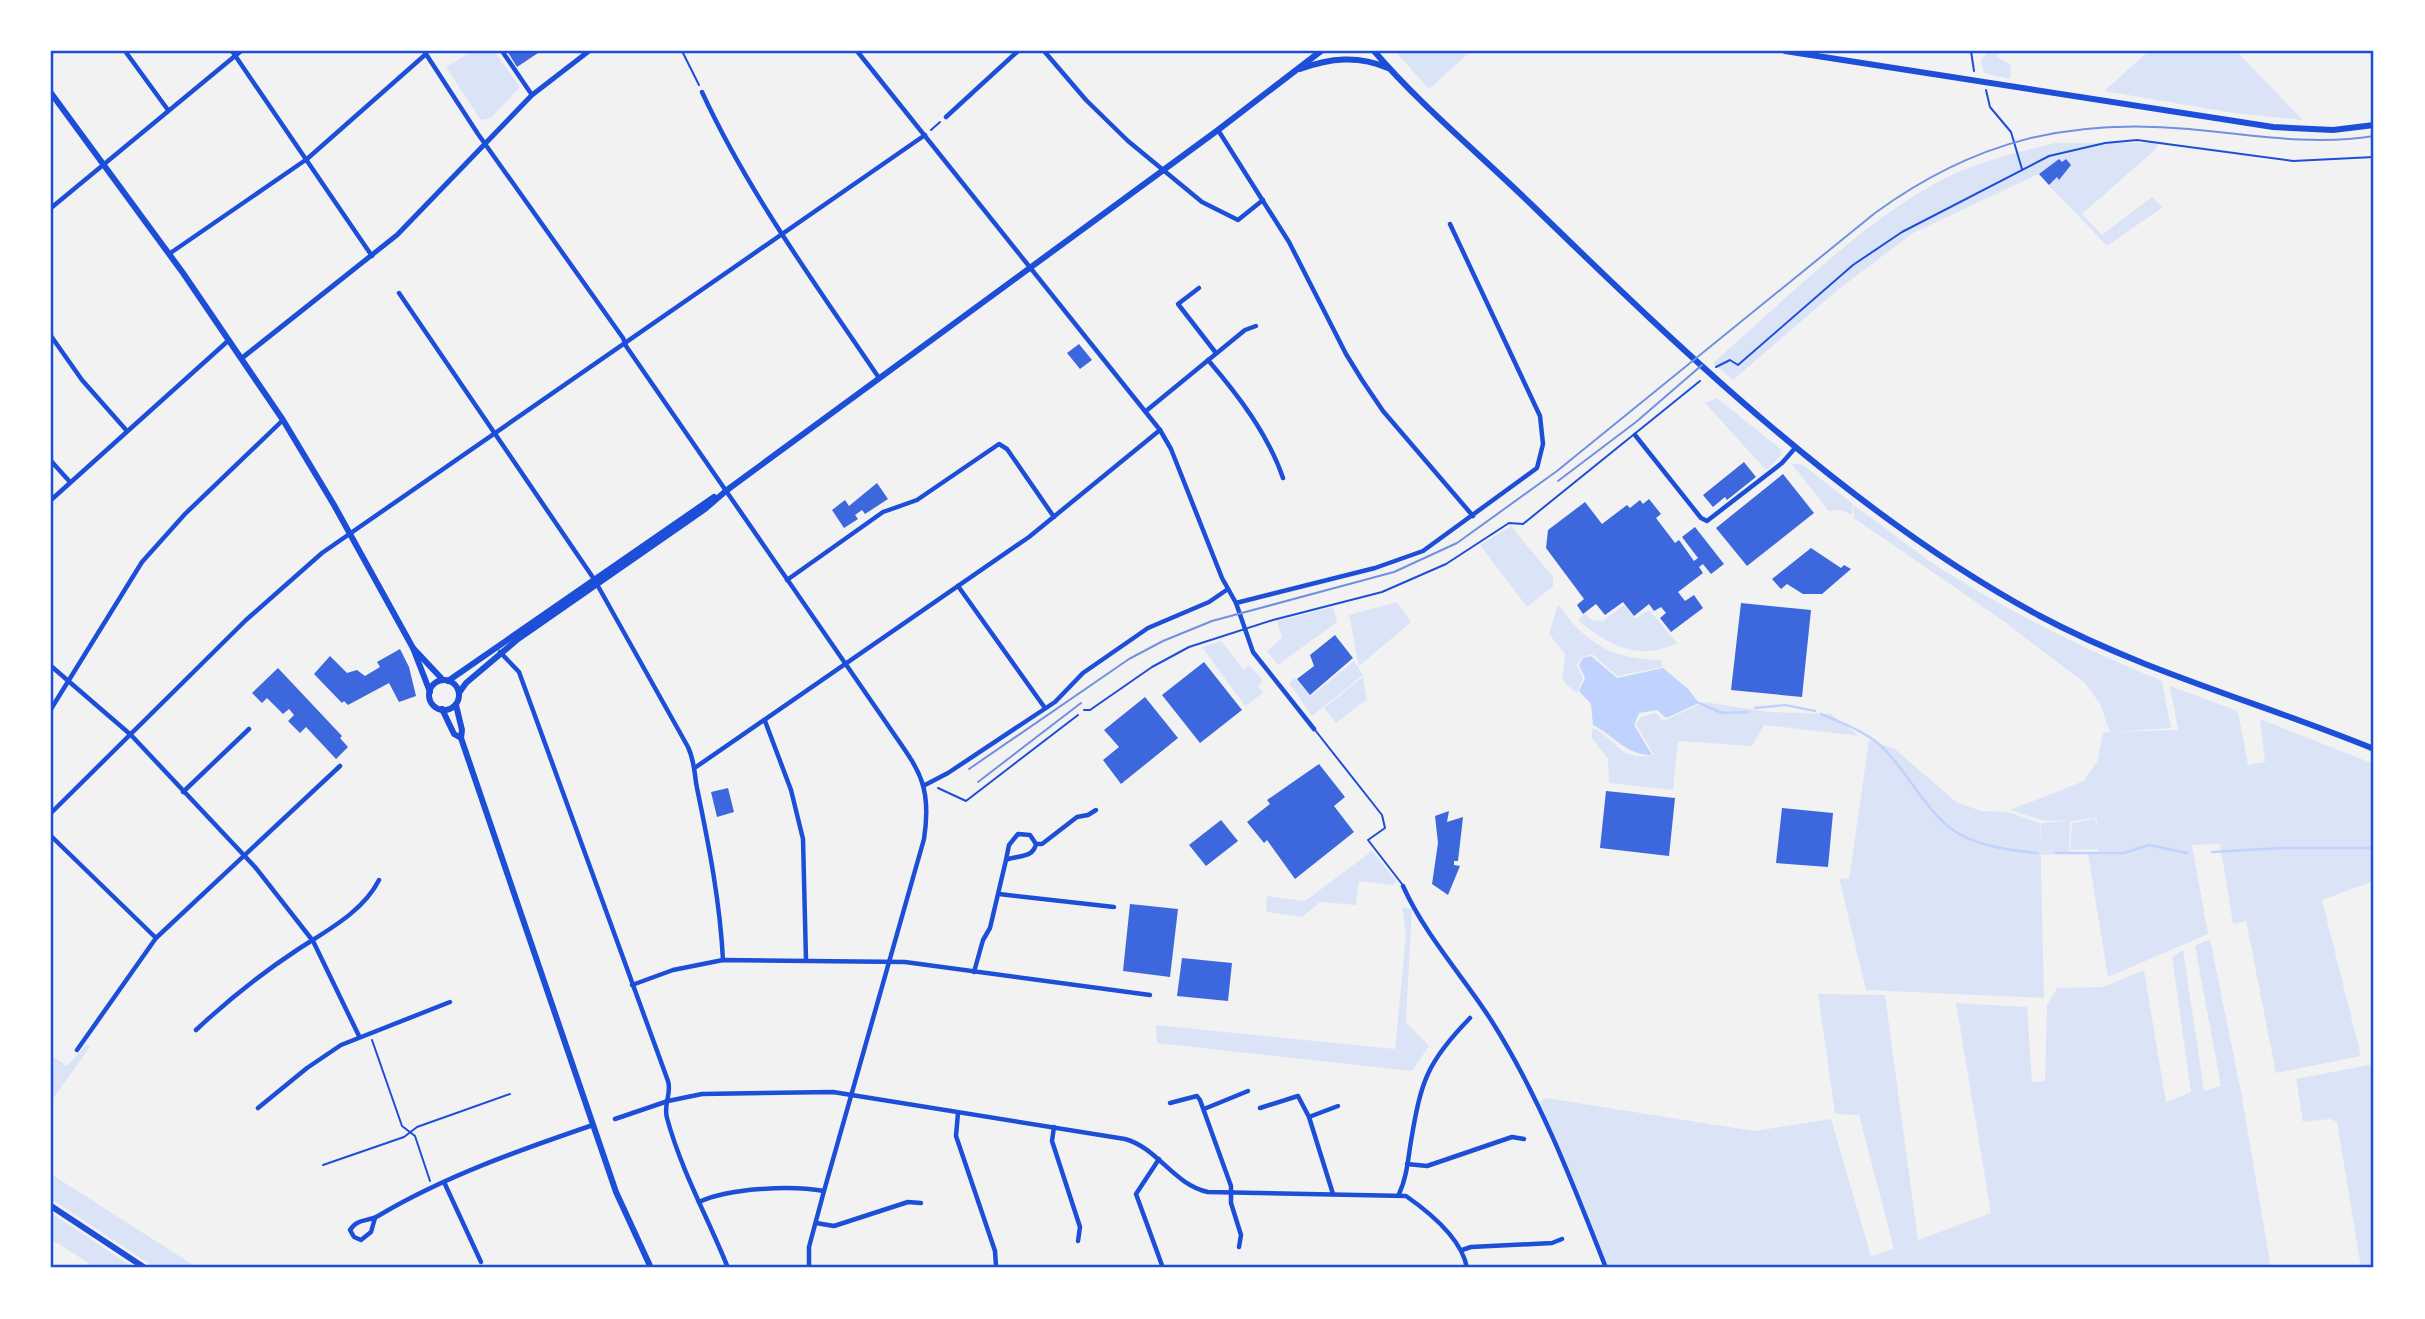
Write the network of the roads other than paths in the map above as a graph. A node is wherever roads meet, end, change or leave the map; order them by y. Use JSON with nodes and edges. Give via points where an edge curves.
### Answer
{"nodes":[{"id":1,"x":125,"y":51,"type":"edge"},
{"id":2,"x":241,"y":51,"type":"edge"},
{"id":3,"x":502,"y":51,"type":"edge"},
{"id":4,"x":589,"y":51,"type":"edge"},
{"id":5,"x":857,"y":51,"type":"edge"},
{"id":6,"x":1018,"y":51,"type":"edge"},
{"id":7,"x":1044,"y":51,"type":"edge"},
{"id":8,"x":1321,"y":51,"type":"edge"},
{"id":9,"x":1374,"y":51,"type":"edge"},
{"id":10,"x":1785,"y":51,"type":"edge"},
{"id":11,"x":425,"y":52,"type":"edge"},
{"id":12,"x":233,"y":53,"type":"edge"},
{"id":13,"x":1390,"y":69,"type":"junction"},
{"id":14,"x":1295,"y":71,"type":"junction"},
{"id":15,"x":702,"y":92,"type":"road end"},
{"id":16,"x":51,"y":93,"type":"edge"},
{"id":17,"x":532,"y":95,"type":"junction"},
{"id":18,"x":168,"y":110,"type":"junction"},
{"id":19,"x":946,"y":117,"type":"road end"},
{"id":20,"x":2374,"y":125,"type":"edge"},
{"id":21,"x":1218,"y":130,"type":"junction"},
{"id":22,"x":925,"y":135,"type":"junction"},
{"id":23,"x":485,"y":142,"type":"junction"},
{"id":24,"x":307,"y":159,"type":"junction"},
{"id":25,"x":104,"y":163,"type":"junction"},
{"id":26,"x":1164,"y":169,"type":"junction"},
{"id":27,"x":1263,"y":200,"type":"junction"},
{"id":28,"x":51,"y":208,"type":"edge"},
{"id":29,"x":1450,"y":224,"type":"dead end"},
{"id":30,"x":783,"y":235,"type":"junction"},
{"id":31,"x":169,"y":254,"type":"junction"},
{"id":32,"x":372,"y":256,"type":"junction"},
{"id":33,"x":1032,"y":268,"type":"junction"},
{"id":34,"x":1199,"y":288,"type":"dead end"},
{"id":35,"x":399,"y":293,"type":"dead end"},
{"id":36,"x":1256,"y":326,"type":"dead end"},
{"id":37,"x":51,"y":336,"type":"edge"},
{"id":38,"x":229,"y":340,"type":"junction"},
{"id":39,"x":625,"y":343,"type":"junction"},
{"id":40,"x":1216,"y":353,"type":"junction"},
{"id":41,"x":242,"y":358,"type":"junction"},
{"id":42,"x":1208,"y":360,"type":"junction"},
{"id":43,"x":1710,"y":373,"type":"junction"},
{"id":44,"x":880,"y":379,"type":"junction"},
{"id":45,"x":1146,"y":411,"type":"junction"},
{"id":46,"x":283,"y":420,"type":"junction"},
{"id":47,"x":1160,"y":430,"type":"junction"},
{"id":48,"x":127,"y":431,"type":"junction"},
{"id":49,"x":494,"y":432,"type":"junction"},
{"id":50,"x":1635,"y":435,"type":"junction"},
{"id":51,"x":1797,"y":446,"type":"junction"},
{"id":52,"x":51,"y":461,"type":"edge"},
{"id":53,"x":1283,"y":478,"type":"dead end"},
{"id":54,"x":71,"y":482,"type":"junction"},
{"id":55,"x":727,"y":490,"type":"junction"},
{"id":56,"x":51,"y":500,"type":"edge"},
{"id":57,"x":1473,"y":516,"type":"junction"},
{"id":58,"x":1054,"y":517,"type":"junction"},
{"id":59,"x":349,"y":533,"type":"junction"},
{"id":60,"x":787,"y":580,"type":"junction"},
{"id":61,"x":596,"y":581,"type":"junction"},
{"id":62,"x":958,"y":586,"type":"junction"},
{"id":63,"x":1228,"y":589,"type":"junction"},
{"id":64,"x":1236,"y":603,"type":"junction"},
{"id":65,"x":1244,"y":629,"type":"junction"},
{"id":66,"x":413,"y":648,"type":"junction"},
{"id":67,"x":499,"y":651,"type":"junction"},
{"id":68,"x":846,"y":665,"type":"junction"},
{"id":69,"x":51,"y":666,"type":"edge"},
{"id":70,"x":67,"y":680,"type":"junction"},
{"id":71,"x":445,"y":680,"type":"junction"},
{"id":72,"x":430,"y":692,"type":"junction"},
{"id":73,"x":459,"y":693,"type":"junction"},
{"id":74,"x":456,"y":705,"type":"junction"},
{"id":75,"x":1045,"y":708,"type":"junction"},
{"id":76,"x":51,"y":709,"type":"edge"},
{"id":77,"x":442,"y":709,"type":"junction"},
{"id":78,"x":1084,"y":710,"type":"road end"},
{"id":79,"x":765,"y":721,"type":"junction"},
{"id":80,"x":249,"y":729,"type":"dead end"},
{"id":81,"x":1314,"y":729,"type":"joint"},
{"id":82,"x":131,"y":735,"type":"junction"},
{"id":83,"x":461,"y":738,"type":"junction"},
{"id":84,"x":2374,"y":749,"type":"edge"},
{"id":85,"x":340,"y":766,"type":"dead end"},
{"id":86,"x":696,"y":767,"type":"junction"},
{"id":87,"x":925,"y":785,"type":"junction"},
{"id":88,"x":183,"y":792,"type":"junction"},
{"id":89,"x":1096,"y":810,"type":"dead end"},
{"id":90,"x":51,"y":813,"type":"edge"},
{"id":91,"x":51,"y":836,"type":"edge"},
{"id":92,"x":1036,"y":844,"type":"junction"},
{"id":93,"x":244,"y":856,"type":"junction"},
{"id":94,"x":1006,"y":860,"type":"junction"},
{"id":95,"x":379,"y":880,"type":"dead end"},
{"id":96,"x":1403,"y":886,"type":"joint"},
{"id":97,"x":999,"y":894,"type":"junction"},
{"id":98,"x":1114,"y":907,"type":"dead end"},
{"id":99,"x":156,"y":938,"type":"junction"},
{"id":100,"x":313,"y":941,"type":"junction"},
{"id":101,"x":723,"y":960,"type":"junction"},
{"id":102,"x":806,"y":960,"type":"junction"},
{"id":103,"x":889,"y":961,"type":"junction"},
{"id":104,"x":974,"y":972,"type":"junction"},
{"id":105,"x":632,"y":985,"type":"junction"},
{"id":106,"x":1150,"y":995,"type":"dead end"},
{"id":107,"x":450,"y":1002,"type":"dead end"},
{"id":108,"x":1470,"y":1018,"type":"dead end"},
{"id":109,"x":196,"y":1030,"type":"dead end"},
{"id":110,"x":359,"y":1036,"type":"junction"},
{"id":111,"x":77,"y":1050,"type":"dead end"},
{"id":112,"x":1248,"y":1091,"type":"dead end"},
{"id":113,"x":852,"y":1094,"type":"junction"},
{"id":114,"x":668,"y":1101,"type":"junction"},
{"id":115,"x":1170,"y":1103,"type":"dead end"},
{"id":116,"x":1338,"y":1106,"type":"dead end"},
{"id":117,"x":258,"y":1108,"type":"dead end"},
{"id":118,"x":1260,"y":1108,"type":"dead end"},
{"id":119,"x":1204,"y":1109,"type":"junction"},
{"id":120,"x":958,"y":1112,"type":"junction"},
{"id":121,"x":1309,"y":1117,"type":"junction"},
{"id":122,"x":615,"y":1119,"type":"dead end"},
{"id":123,"x":594,"y":1125,"type":"junction"},
{"id":124,"x":1054,"y":1127,"type":"junction"},
{"id":125,"x":1524,"y":1139,"type":"dead end"},
{"id":126,"x":1159,"y":1159,"type":"junction"},
{"id":127,"x":1408,"y":1164,"type":"junction"},
{"id":128,"x":444,"y":1182,"type":"junction"},
{"id":129,"x":824,"y":1191,"type":"junction"},
{"id":130,"x":1231,"y":1194,"type":"junction"},
{"id":131,"x":1332,"y":1194,"type":"junction"},
{"id":132,"x":1399,"y":1194,"type":"junction"},
{"id":133,"x":699,"y":1202,"type":"junction"},
{"id":134,"x":920,"y":1203,"type":"dead end"},
{"id":135,"x":51,"y":1206,"type":"edge"},
{"id":136,"x":375,"y":1218,"type":"junction"},
{"id":137,"x":816,"y":1223,"type":"junction"},
{"id":138,"x":1562,"y":1239,"type":"dead end"},
{"id":139,"x":1078,"y":1241,"type":"dead end"},
{"id":140,"x":1240,"y":1247,"type":"dead end"},
{"id":141,"x":1461,"y":1250,"type":"junction"},
{"id":142,"x":481,"y":1262,"type":"dead end"},
{"id":143,"x":996,"y":1266,"type":"dead end"},
{"id":144,"x":145,"y":1268,"type":"edge"},
{"id":145,"x":650,"y":1268,"type":"edge"},
{"id":146,"x":728,"y":1268,"type":"edge"},
{"id":147,"x":809,"y":1268,"type":"edge"},
{"id":148,"x":1163,"y":1268,"type":"edge"},
{"id":149,"x":1467,"y":1268,"type":"edge"},
{"id":150,"x":1606,"y":1268,"type":"edge"}],
"edges":[{"from":1,"to":18,"type":"street"},
{"from":2,"to":12,"type":"street"},
{"from":3,"to":17,"type":"street"},
{"from":4,"to":17,"type":"street"},
{"from":5,"to":22,"type":"street"},
{"from":6,"to":19,"type":"street"},
{"from":7,"to":26,"type":"street","via":[[1109,124]]},
{"from":8,"to":14,"type":"main road"},
{"from":9,"to":13,"type":"main road"},
{"from":10,"to":20,"type":"main road","via":[[2273,127],[2325,130]]},
{"from":11,"to":23,"type":"street"},
{"from":11,"to":24,"type":"street"},
{"from":12,"to":18,"type":"street"},
{"from":12,"to":24,"type":"street"},
{"from":13,"to":14,"type":"main road","via":[[1349,59]]},
{"from":13,"to":43,"type":"main road"},
{"from":14,"to":21,"type":"main road"},
{"from":15,"to":30,"type":"street"},
{"from":16,"to":25,"type":"main road"},
{"from":17,"to":23,"type":"street"},
{"from":18,"to":25,"type":"street"},
{"from":21,"to":26,"type":"main road"},
{"from":21,"to":27,"type":"street"},
{"from":22,"to":30,"type":"street"},
{"from":22,"to":33,"type":"street"},
{"from":23,"to":32,"type":"street","via":[[407,226]]},
{"from":23,"to":39,"type":"street"},
{"from":24,"to":31,"type":"street"},
{"from":24,"to":32,"type":"street"},
{"from":25,"to":28,"type":"street"},
{"from":25,"to":31,"type":"main road"},
{"from":26,"to":27,"type":"street","via":[[1202,202],[1235,220]]},
{"from":26,"to":33,"type":"main road"},
{"from":27,"to":57,"type":"street","via":[[1362,380]]},
{"from":29,"to":57,"type":"street","via":[[1542,426],[1543,454],[1537,468]]},
{"from":30,"to":39,"type":"street"},
{"from":30,"to":44,"type":"street"},
{"from":31,"to":38,"type":"main road"},
{"from":32,"to":41,"type":"street"},
{"from":33,"to":44,"type":"main road"},
{"from":33,"to":45,"type":"street"},
{"from":34,"to":40,"type":"street","via":[[1178,304]]},
{"from":35,"to":49,"type":"street"},
{"from":36,"to":40,"type":"street"},
{"from":37,"to":48,"type":"street"},
{"from":38,"to":41,"type":"main road"},
{"from":38,"to":48,"type":"street"},
{"from":39,"to":49,"type":"street"},
{"from":39,"to":55,"type":"street"},
{"from":40,"to":42,"type":"street"},
{"from":41,"to":46,"type":"main road"},
{"from":42,"to":45,"type":"street"},
{"from":42,"to":53,"type":"street","via":[[1242,400],[1276,456]]},
{"from":43,"to":50,"type":"lane"},
{"from":43,"to":51,"type":"main road"},
{"from":44,"to":55,"type":"main road"},
{"from":45,"to":47,"type":"street"},
{"from":46,"to":59,"type":"main road"},
{"from":46,"to":70,"type":"street","via":[[142,562]]},
{"from":47,"to":58,"type":"street"},
{"from":47,"to":63,"type":"street"},
{"from":48,"to":54,"type":"street"},
{"from":49,"to":59,"type":"street"},
{"from":49,"to":61,"type":"street"},
{"from":50,"to":51,"type":"street","via":[[1707,521],[1768,475]]},
{"from":50,"to":65,"type":"lane","via":[[1525,523],[1509,523],[1446,564],[1382,592]]},
{"from":51,"to":84,"type":"main road","via":[[1928,546],[2048,620],[2136,659]]},
{"from":52,"to":54,"type":"street"},
{"from":54,"to":56,"type":"street"},
{"from":55,"to":60,"type":"street"},
{"from":55,"to":61,"type":"main road"},
{"from":57,"to":64,"type":"street","via":[[1413,556]]},
{"from":58,"to":60,"type":"street","via":[[999,444],[917,500],[883,512]]},
{"from":58,"to":62,"type":"street"},
{"from":59,"to":66,"type":"main road"},
{"from":59,"to":82,"type":"street","via":[[246,620]]},
{"from":60,"to":68,"type":"street"},
{"from":61,"to":67,"type":"main road"},
{"from":61,"to":86,"type":"street","via":[[680,729]]},
{"from":62,"to":68,"type":"street"},
{"from":62,"to":75,"type":"street"},
{"from":63,"to":64,"type":"street"},
{"from":63,"to":75,"type":"street","via":[[1147,628],[1083,673],[1066,694]]},
{"from":64,"to":65,"type":"street"},
{"from":65,"to":78,"type":"lane","via":[[1175,653]]},
{"from":65,"to":81,"type":"street","via":[[1256,657]]},
{"from":66,"to":71,"type":"main road"},
{"from":66,"to":72,"type":"main road"},
{"from":67,"to":71,"type":"main road"},
{"from":67,"to":73,"type":"main road"},
{"from":67,"to":105,"type":"street","via":[[519,671]]},
{"from":68,"to":79,"type":"street"},
{"from":68,"to":87,"type":"street"},
{"from":69,"to":70,"type":"street"},
{"from":70,"to":76,"type":"street"},
{"from":70,"to":82,"type":"street"},
{"from":71,"to":72,"type":"main road","via":[[433,685]]},
{"from":71,"to":73,"type":"main road","via":[[456,685]]},
{"from":72,"to":77,"type":"main road","via":[[432,703]]},
{"from":73,"to":74,"type":"main road"},
{"from":74,"to":77,"type":"main road"},
{"from":74,"to":83,"type":"main road"},
{"from":75,"to":87,"type":"street"},
{"from":77,"to":83,"type":"main road","via":[[453,733]]},
{"from":79,"to":86,"type":"street"},
{"from":79,"to":102,"type":"street","via":[[784,768],[803,839]]},
{"from":80,"to":88,"type":"street"},
{"from":81,"to":96,"type":"lane","via":[[1382,815],[1385,828],[1368,840]]},
{"from":82,"to":88,"type":"street"},
{"from":82,"to":90,"type":"street"},
{"from":83,"to":123,"type":"main road"},
{"from":85,"to":93,"type":"street"},
{"from":86,"to":101,"type":"street","via":[[716,879]]},
{"from":87,"to":103,"type":"street","via":[[923,839]]},
{"from":88,"to":93,"type":"street"},
{"from":89,"to":92,"type":"street"},
{"from":91,"to":99,"type":"street"},
{"from":92,"to":94,"type":"street","via":[[1030,854]]},
{"from":92,"to":94,"type":"street","via":[[1030,835],[1018,834],[1009,845]]},
{"from":93,"to":99,"type":"street"},
{"from":93,"to":100,"type":"street"},
{"from":94,"to":97,"type":"street"},
{"from":95,"to":100,"type":"street","via":[[354,909]]},
{"from":96,"to":150,"type":"street","via":[[1414,910],[1491,1020],[1530,1087]]},
{"from":97,"to":98,"type":"street"},
{"from":97,"to":104,"type":"street"},
{"from":99,"to":111,"type":"street"},
{"from":100,"to":109,"type":"street"},
{"from":100,"to":110,"type":"street"},
{"from":101,"to":102,"type":"street"},
{"from":101,"to":105,"type":"street","via":[[673,970]]},
{"from":102,"to":103,"type":"street"},
{"from":103,"to":104,"type":"street"},
{"from":103,"to":113,"type":"street"},
{"from":104,"to":106,"type":"street"},
{"from":105,"to":114,"type":"street","via":[[671,1089]]},
{"from":107,"to":110,"type":"street"},
{"from":108,"to":127,"type":"street","via":[[1427,1071]]},
{"from":110,"to":117,"type":"street","via":[[315,1062]]},
{"from":112,"to":119,"type":"street"},
{"from":113,"to":114,"type":"street","via":[[728,1092]]},
{"from":113,"to":120,"type":"street"},
{"from":113,"to":129,"type":"street"},
{"from":114,"to":122,"type":"street"},
{"from":114,"to":133,"type":"street","via":[[673,1139]]},
{"from":115,"to":119,"type":"street","via":[[1197,1096]]},
{"from":116,"to":121,"type":"street"},
{"from":118,"to":121,"type":"street","via":[[1298,1096]]},
{"from":119,"to":130,"type":"street"},
{"from":120,"to":124,"type":"street"},
{"from":120,"to":143,"type":"street","via":[[956,1136]]},
{"from":121,"to":131,"type":"street"},
{"from":123,"to":128,"type":"street"},
{"from":123,"to":145,"type":"main road","via":[[624,1212]]},
{"from":124,"to":126,"type":"street","via":[[1135,1142]]},
{"from":124,"to":139,"type":"street","via":[[1052,1142],[1080,1227]]},
{"from":125,"to":127,"type":"street","via":[[1512,1137],[1427,1166]]},
{"from":126,"to":130,"type":"street","via":[[1195,1189]]},
{"from":126,"to":148,"type":"street","via":[[1136,1194]]},
{"from":127,"to":132,"type":"street"},
{"from":128,"to":136,"type":"street"},
{"from":128,"to":142,"type":"street"},
{"from":129,"to":133,"type":"street","via":[[763,1190]]},
{"from":129,"to":137,"type":"street"},
{"from":130,"to":131,"type":"street"},
{"from":130,"to":140,"type":"street"},
{"from":131,"to":132,"type":"street"},
{"from":132,"to":141,"type":"street","via":[[1442,1227]]},
{"from":133,"to":146,"type":"street"},
{"from":134,"to":137,"type":"street","via":[[908,1202],[834,1226]]},
{"from":135,"to":144,"type":"main road"},
{"from":136,"to":136,"type":"street","via":[[353,1225],[354,1237],[368,1236]]},
{"from":137,"to":147,"type":"street"},
{"from":138,"to":141,"type":"street"},
{"from":141,"to":149,"type":"street"}]}
